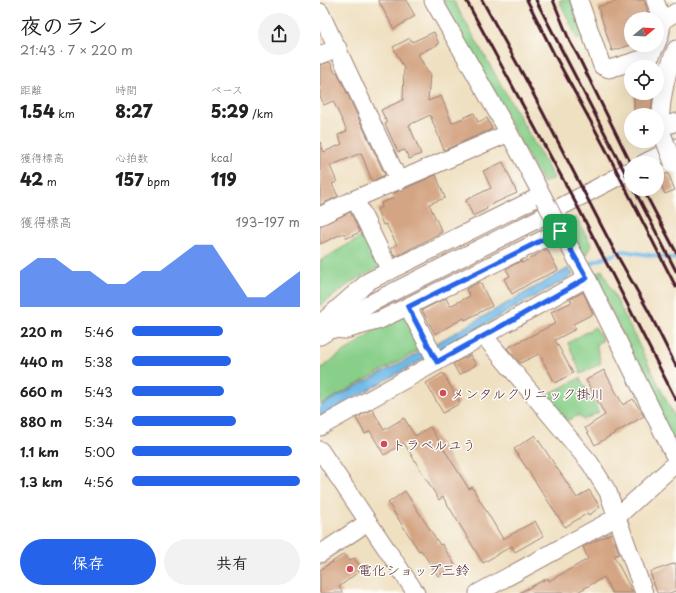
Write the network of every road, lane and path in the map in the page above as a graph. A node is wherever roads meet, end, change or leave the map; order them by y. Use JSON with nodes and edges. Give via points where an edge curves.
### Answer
{"nodes":[{"id":1,"x":433,"y":0,"type":"edge"},
{"id":2,"x":579,"y":0,"type":"edge"},
{"id":3,"x":655,"y":0,"type":"edge"},
{"id":4,"x":320,"y":12,"type":"edge"},
{"id":5,"x":669,"y":16,"type":"edge"},
{"id":6,"x":664,"y":27,"type":"edge"},
{"id":7,"x":338,"y":48,"type":"junction"},
{"id":8,"x":676,"y":49,"type":"edge"},
{"id":9,"x":653,"y":52,"type":"edge"},
{"id":10,"x":320,"y":55,"type":"edge"},
{"id":11,"x":662,"y":108,"type":"edge"},
{"id":12,"x":676,"y":122,"type":"edge"},
{"id":13,"x":664,"y":131,"type":"edge"},
{"id":14,"x":509,"y":133,"type":"junction"},
{"id":15,"x":664,"y":136,"type":"edge"},
{"id":16,"x":675,"y":160,"type":"edge"},
{"id":17,"x":664,"y":161,"type":"edge"},
{"id":18,"x":624,"y":174,"type":"edge"},
{"id":19,"x":399,"y":181,"type":"junction"},
{"id":20,"x":543,"y":197,"type":"junction"},
{"id":21,"x":355,"y":199,"type":"junction"},
{"id":22,"x":320,"y":216,"type":"edge"},
{"id":23,"x":559,"y":228,"type":"junction"},
{"id":24,"x":390,"y":271,"type":"junction"},
{"id":25,"x":583,"y":271,"type":"junction"},
{"id":26,"x":408,"y":307,"type":"junction"},
{"id":27,"x":323,"y":330,"type":"edge"},
{"id":28,"x":484,"y":336,"type":"junction"},
{"id":29,"x":433,"y":354,"type":"junction"},
{"id":30,"x":320,"y":427,"type":"edge"},
{"id":31,"x":320,"y":450,"type":"edge"},
{"id":32,"x":676,"y":459,"type":"edge"},
{"id":33,"x":676,"y":463,"type":"edge"},
{"id":34,"x":617,"y":517,"type":"junction"},
{"id":35,"x":368,"y":522,"type":"junction"},
{"id":36,"x":320,"y":554,"type":"edge"},
{"id":37,"x":416,"y":593,"type":"edge"},
{"id":38,"x":478,"y":593,"type":"edge"},
{"id":39,"x":644,"y":593,"type":"edge"}],
"edges":[{"from":1,"to":14,"type":"street"},
{"from":2,"to":9,"type":"street","via":[[602,66],[609,70],[651,56]]},
{"from":3,"to":5,"type":"street"},
{"from":4,"to":7,"type":"street"},
{"from":5,"to":6,"type":"street"},
{"from":7,"to":10,"type":"street"},
{"from":7,"to":19,"type":"street"},
{"from":8,"to":11,"type":"street","via":[[670,62]]},
{"from":12,"to":13,"type":"street"},
{"from":14,"to":19,"type":"street"},
{"from":14,"to":20,"type":"street"},
{"from":15,"to":16,"type":"street","bridge":true},
{"from":16,"to":17,"type":"street"},
{"from":18,"to":27,"type":"street"},
{"from":19,"to":21,"type":"street"},
{"from":20,"to":23,"type":"street","bridge":true},
{"from":20,"to":24,"type":"street"},
{"from":21,"to":22,"type":"street"},
{"from":21,"to":24,"type":"street"},
{"from":23,"to":25,"type":"street"},
{"from":23,"to":26,"type":"street"},
{"from":24,"to":27,"type":"street","via":[[369,281]]},
{"from":25,"to":28,"type":"street"},
{"from":25,"to":32,"type":"street"},
{"from":26,"to":27,"type":"street","via":[[374,322],[345,330]]},
{"from":26,"to":29,"type":"street"},
{"from":28,"to":29,"type":"street"},
{"from":28,"to":34,"type":"street","via":[[590,463],[608,492]]},
{"from":29,"to":30,"type":"street"},
{"from":31,"to":35,"type":"street"},
{"from":33,"to":34,"type":"street"},
{"from":34,"to":38,"type":"street"},
{"from":34,"to":39,"type":"street"},
{"from":35,"to":36,"type":"street"},
{"from":35,"to":37,"type":"street"}]}
